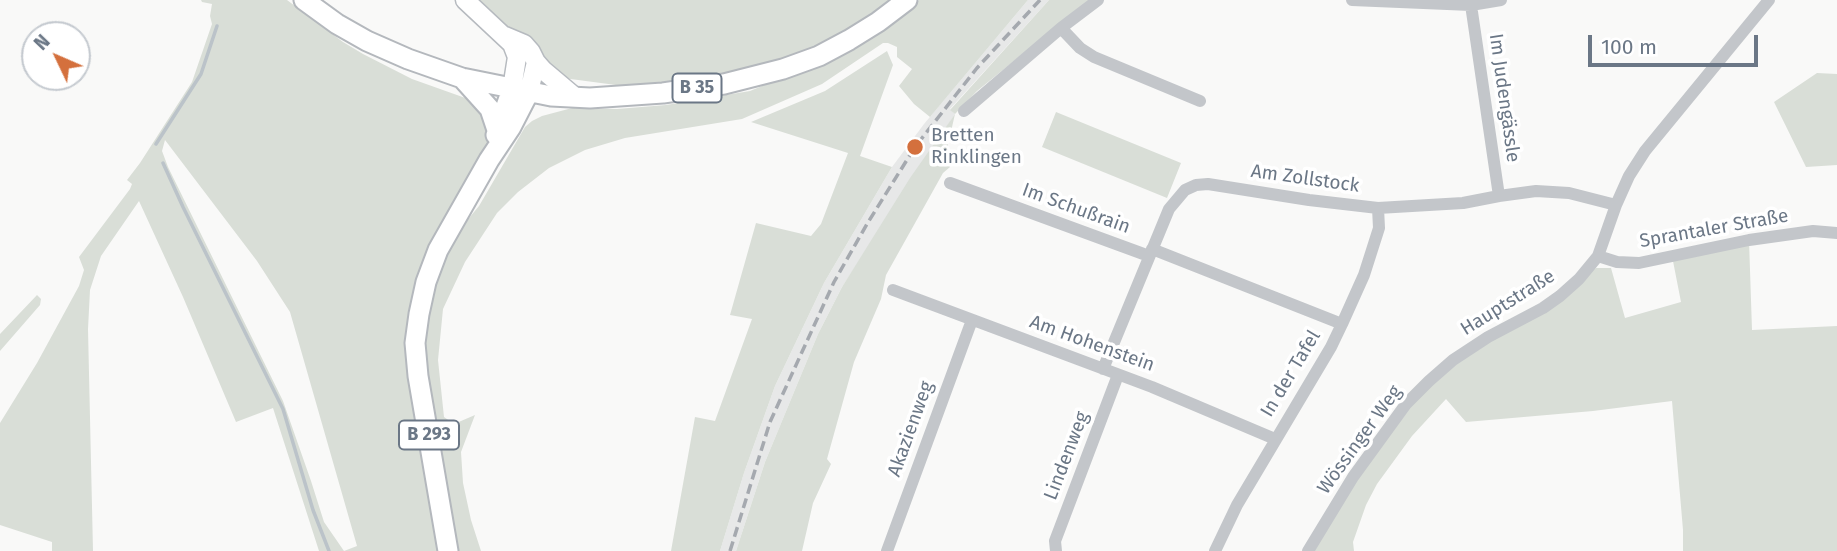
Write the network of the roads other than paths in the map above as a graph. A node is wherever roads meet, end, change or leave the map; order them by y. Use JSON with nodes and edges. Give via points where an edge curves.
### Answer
{"nodes":[{"id":1,"x":304,"y":0,"type":"edge"},
{"id":2,"x":465,"y":0,"type":"edge"},
{"id":3,"x":906,"y":0,"type":"edge"},
{"id":4,"x":1098,"y":0,"type":"edge"},
{"id":5,"x":1352,"y":0,"type":"edge"},
{"id":6,"x":1501,"y":0,"type":"edge"},
{"id":7,"x":1769,"y":0,"type":"edge"},
{"id":8,"x":1471,"y":5,"type":"junction"},
{"id":9,"x":1061,"y":28,"type":"junction"},
{"id":10,"x":503,"y":35,"type":"junction"},
{"id":11,"x":536,"y":62,"type":"junction"},
{"id":12,"x":462,"y":78,"type":"junction"},
{"id":13,"x":521,"y":91,"type":"junction"},
{"id":14,"x":568,"y":97,"type":"junction"},
{"id":15,"x":1200,"y":102,"type":"dead end"},
{"id":16,"x":964,"y":111,"type":"dead end"},
{"id":17,"x":504,"y":129,"type":"junction"},
{"id":18,"x":950,"y":183,"type":"dead end"},
{"id":19,"x":1499,"y":196,"type":"junction"},
{"id":20,"x":1616,"y":205,"type":"junction"},
{"id":21,"x":1378,"y":208,"type":"junction"},
{"id":22,"x":1837,"y":233,"type":"edge"},
{"id":23,"x":1151,"y":253,"type":"junction"},
{"id":24,"x":1598,"y":256,"type":"junction"},
{"id":25,"x":893,"y":290,"type":"dead end"},
{"id":26,"x":972,"y":320,"type":"junction"},
{"id":27,"x":1342,"y":324,"type":"junction"},
{"id":28,"x":1453,"y":360,"type":"joint"},
{"id":29,"x":1103,"y":369,"type":"junction"},
{"id":30,"x":1118,"y":375,"type":"junction"},
{"id":31,"x":1275,"y":439,"type":"junction"},
{"id":32,"x":893,"y":549,"type":"edge"},
{"id":33,"x":448,"y":551,"type":"edge"},
{"id":34,"x":1056,"y":551,"type":"edge"},
{"id":35,"x":1215,"y":551,"type":"edge"},
{"id":36,"x":1308,"y":551,"type":"edge"}],
"edges":[{"from":1,"to":12,"type":"main road","number":"B 35","via":[[367,41]]},
{"from":2,"to":10,"type":"street"},
{"from":3,"to":14,"type":"main road","number":"B 35","via":[[849,40],[783,69],[663,93]]},
{"from":4,"to":9,"type":"street"},
{"from":5,"to":8,"type":"street"},
{"from":6,"to":8,"type":"street"},
{"from":7,"to":20,"type":"street","name":"Hauptstraße","via":[[1645,151]]},
{"from":8,"to":19,"type":"street","name":"Im Judengässle"},
{"from":9,"to":15,"type":"street","via":[[1094,57]]},
{"from":9,"to":16,"type":"street"},
{"from":10,"to":11,"type":"street","via":[[524,44]]},
{"from":10,"to":13,"type":"street","via":[[517,57]]},
{"from":11,"to":13,"type":"street"},
{"from":11,"to":14,"type":"street"},
{"from":12,"to":13,"type":"main road","number":"B 35"},
{"from":12,"to":17,"type":"main road"},
{"from":13,"to":14,"type":"main road","number":"B 35"},
{"from":13,"to":17,"type":"main road","number":"B 293"},
{"from":14,"to":17,"type":"main road","number":"B 293"},
{"from":17,"to":33,"type":"main road","number":"B 293","via":[[434,260],[415,343]]},
{"from":18,"to":23,"type":"street","name":"Im Schußrain"},
{"from":19,"to":20,"type":"street","name":"Am Zollstock","via":[[1569,193]]},
{"from":19,"to":21,"type":"street","name":"Am Zollstock","via":[[1464,203]]},
{"from":20,"to":24,"type":"street","name":"Hauptstraße"},
{"from":21,"to":23,"type":"street","name":"Am Zollstock","via":[[1196,185],[1185,190],[1169,209]]},
{"from":21,"to":27,"type":"street","name":"In der Tafel","via":[[1378,228],[1364,275]]},
{"from":22,"to":24,"type":"street","name":"Sprantaler Straße","via":[[1814,231],[1749,240],[1639,263]]},
{"from":23,"to":27,"type":"street","name":"Im Schußrain"},
{"from":23,"to":29,"type":"street","name":"Am Zollstock"},
{"from":24,"to":28,"type":"street","name":"Hauptstraße","via":[[1560,296]]},
{"from":25,"to":26,"type":"street","name":"Am Hohenstein"},
{"from":26,"to":29,"type":"street","name":"Am Hohenstein"},
{"from":26,"to":32,"type":"street","name":"Akazienweg"},
{"from":27,"to":31,"type":"street","name":"In der Tafel"},
{"from":28,"to":36,"type":"street","name":"Wössinger Weg","via":[[1406,404],[1353,477]]},
{"from":29,"to":30,"type":"street","name":"Am Hohenstein"},
{"from":30,"to":31,"type":"street","name":"Am Hohenstein"},
{"from":30,"to":34,"type":"street","name":"Lindenweg","via":[[1055,541]]},
{"from":31,"to":35,"type":"street","name":"In der Tafel"}]}
